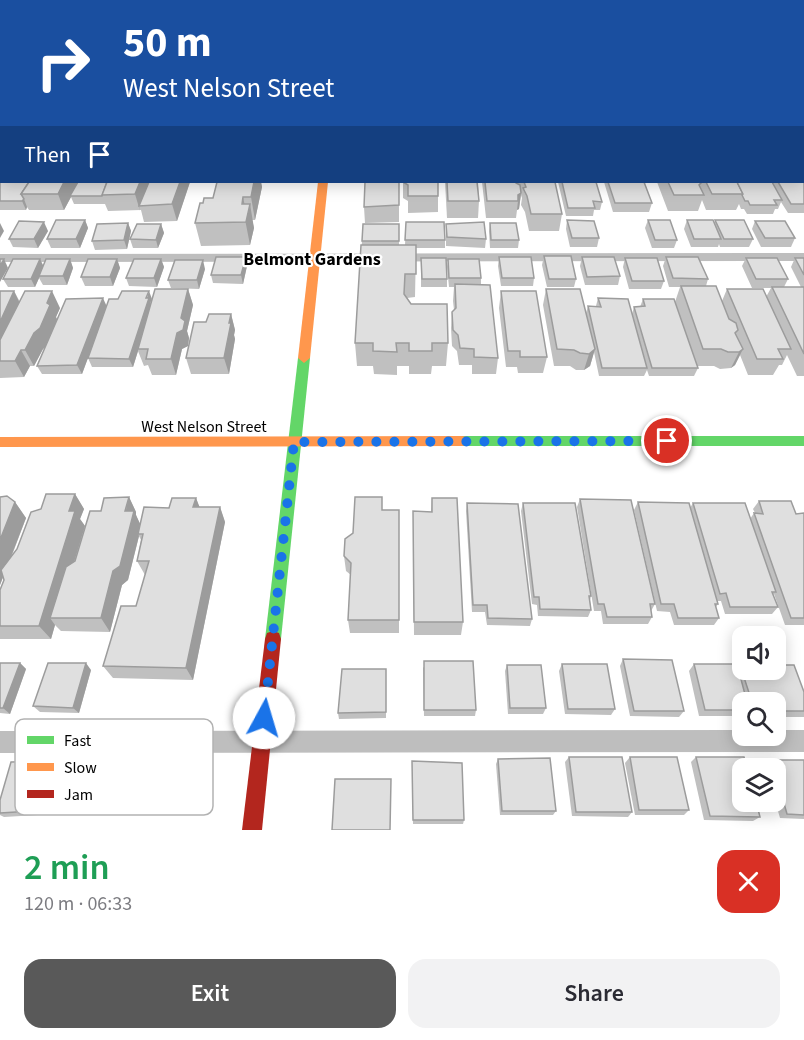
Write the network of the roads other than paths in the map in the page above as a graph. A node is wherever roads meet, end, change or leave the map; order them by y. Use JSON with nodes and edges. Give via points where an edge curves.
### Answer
{"nodes":[{"id":1,"x":323,"y":183,"type":"edge"},
{"id":2,"x":804,"y":257,"type":"edge"},
{"id":3,"x":0,"y":258,"type":"edge"},
{"id":4,"x":315,"y":258,"type":"junction"},
{"id":5,"x":804,"y":441,"type":"edge"},
{"id":6,"x":0,"y":442,"type":"edge"},
{"id":7,"x":294,"y":442,"type":"junction"},
{"id":8,"x":804,"y":741,"type":"edge"},
{"id":9,"x":213,"y":742,"type":"edge"},
{"id":10,"x":262,"y":742,"type":"junction"},
{"id":11,"x":252,"y":830,"type":"edge"}],
"edges":[{"from":1,"to":4,"type":"street"},
{"from":2,"to":4,"type":"lane"},
{"from":3,"to":4,"type":"lane"},
{"from":4,"to":7,"type":"street"},
{"from":5,"to":7,"type":"street","name":"West Nelson Street"},
{"from":6,"to":7,"type":"street","name":"West Nelson Street"},
{"from":7,"to":10,"type":"street"},
{"from":8,"to":10,"type":"lane"},
{"from":9,"to":10,"type":"lane"},
{"from":10,"to":11,"type":"street"}]}
